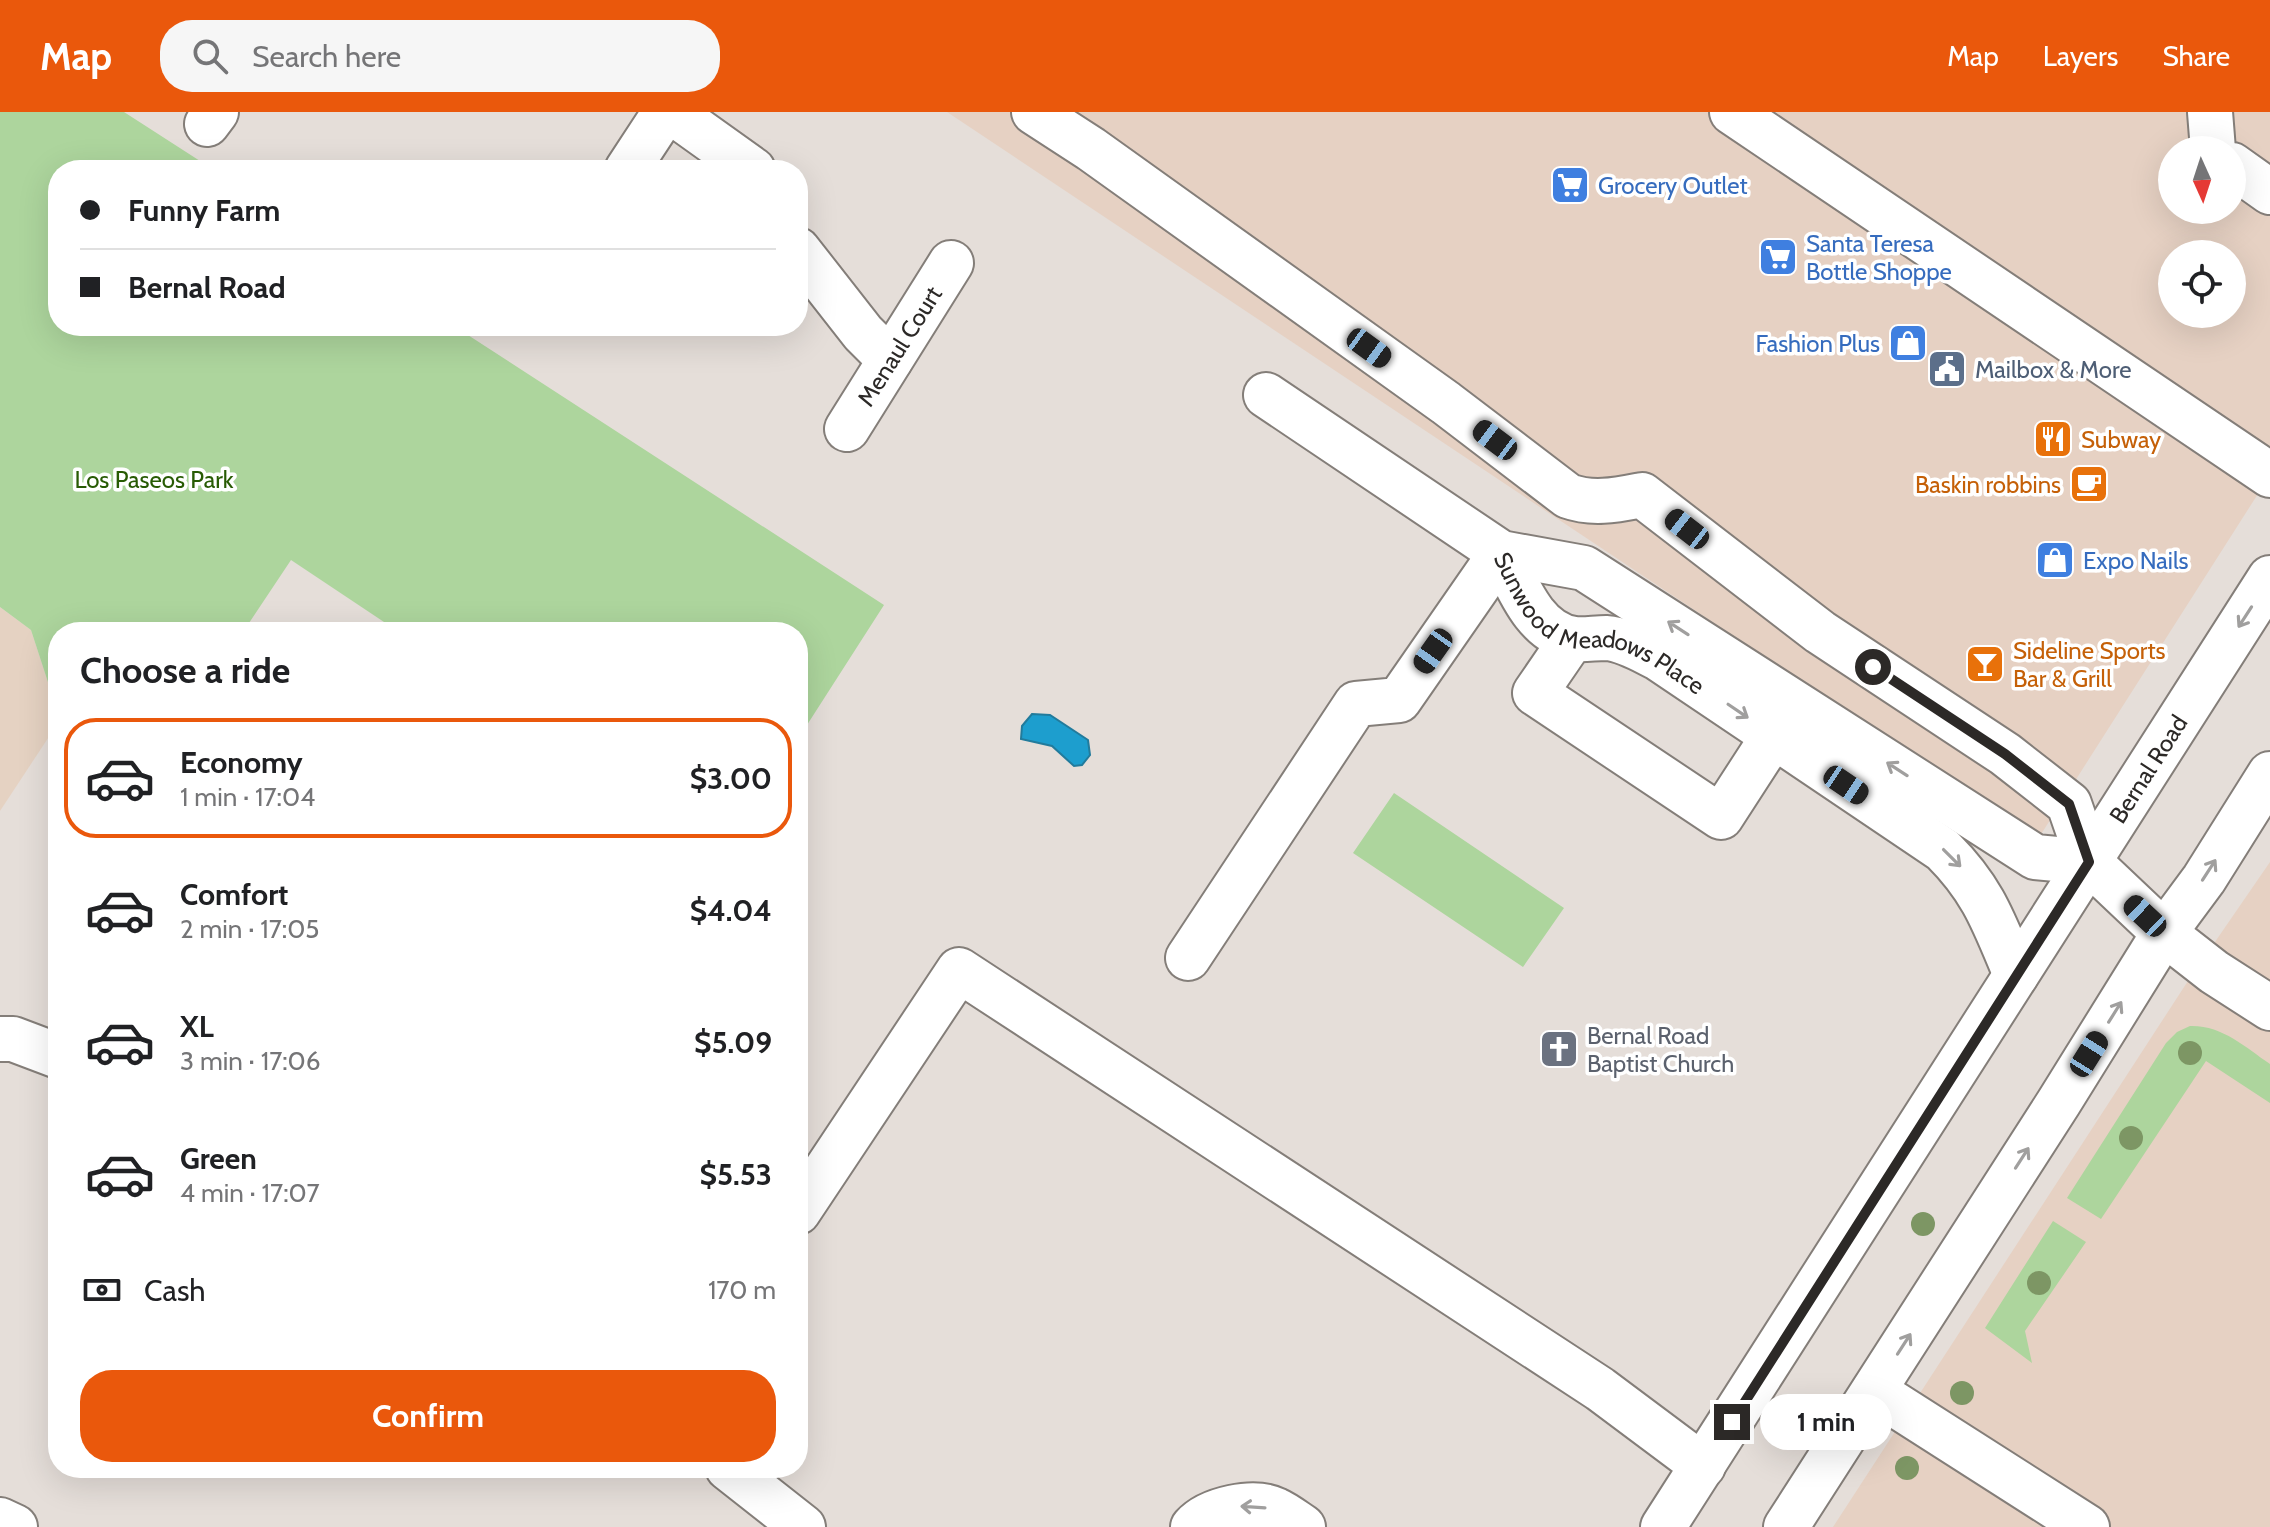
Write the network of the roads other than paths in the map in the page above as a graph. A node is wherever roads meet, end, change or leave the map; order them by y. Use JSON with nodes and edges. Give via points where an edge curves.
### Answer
{"nodes":[{"id":1,"x":665,"y":112,"type":"edge"},
{"id":2,"x":672,"y":112,"type":"edge"},
{"id":3,"x":1034,"y":112,"type":"edge"},
{"id":4,"x":1732,"y":112,"type":"edge"},
{"id":5,"x":2210,"y":112,"type":"edge"},
{"id":6,"x":1781,"y":126,"type":"edge"},
{"id":7,"x":2212,"y":136,"type":"edge"},
{"id":8,"x":634,"y":160,"type":"edge"},
{"id":9,"x":739,"y":160,"type":"edge"},
{"id":10,"x":2246,"y":175,"type":"edge"},
{"id":11,"x":2270,"y":192,"type":"edge"},
{"id":12,"x":808,"y":263,"type":"edge"},
{"id":13,"x":951,"y":263,"type":"dead end"},
{"id":14,"x":890,"y":360,"type":"junction"},
{"id":15,"x":1266,"y":395,"type":"dead end"},
{"id":16,"x":847,"y":429,"type":"dead end"},
{"id":17,"x":2270,"y":475,"type":"edge"},
{"id":18,"x":1501,"y":553,"type":"junction"},
{"id":19,"x":2270,"y":578,"type":"edge"},
{"id":20,"x":1572,"y":639,"type":"junction"},
{"id":21,"x":1784,"y":720,"type":"junction"},
{"id":22,"x":2270,"y":774,"type":"edge"},
{"id":23,"x":2089,"y":862,"type":"junction"},
{"id":24,"x":2164,"y":933,"type":"junction"},
{"id":25,"x":1188,"y":958,"type":"dead end"},
{"id":26,"x":2016,"y":975,"type":"junction"},
{"id":27,"x":2270,"y":1008,"type":"edge"},
{"id":28,"x":0,"y":1039,"type":"edge"},
{"id":29,"x":48,"y":1052,"type":"edge"},
{"id":30,"x":808,"y":1197,"type":"edge"},
{"id":31,"x":1874,"y":1391,"type":"junction"},
{"id":32,"x":1703,"y":1466,"type":"junction"},
{"id":33,"x":741,"y":1478,"type":"edge"},
{"id":34,"x":0,"y":1520,"type":"edge"},
{"id":35,"x":1200,"y":1525,"type":"edge"},
{"id":36,"x":15,"y":1527,"type":"edge"},
{"id":37,"x":803,"y":1527,"type":"edge"},
{"id":38,"x":1303,"y":1527,"type":"edge"},
{"id":39,"x":1663,"y":1527,"type":"edge"},
{"id":40,"x":1786,"y":1527,"type":"edge"},
{"id":41,"x":2087,"y":1527,"type":"edge"}],
"edges":[{"from":1,"to":8,"type":"main road"},
{"from":2,"to":9,"type":"main road"},
{"from":3,"to":23,"type":"main road","via":[[1568,496],[1606,501],[1642,495],[1820,632],[2005,754],[2069,804]]},
{"from":4,"to":6,"type":"main road"},
{"from":5,"to":7,"type":"main road"},
{"from":6,"to":17,"type":"main road"},
{"from":10,"to":11,"type":"main road"},
{"from":12,"to":14,"type":"main road"},
{"from":13,"to":14,"type":"main road","name":"Menaul Court"},
{"from":14,"to":16,"type":"main road","name":"Menaul Court"},
{"from":15,"to":18,"type":"main road"},
{"from":18,"to":20,"type":"main road","name":"Sunwood Meadows Place","via":[[1531,610],[1546,626]]},
{"from":21,"to":18,"type":"main road","name":"Sunwood Meadows Place","one_way":true,"via":[[1584,568]]},
{"from":18,"to":25,"type":"main road","via":[[1399,700],[1356,704]]},
{"from":19,"to":23,"type":"main road","name":"Bernal Road","one_way":true},
{"from":20,"to":21,"type":"main road","name":"Sunwood Meadows Place","one_way":true,"via":[[1610,638],[1634,646]]},
{"from":20,"to":21,"type":"main road","via":[[1535,693],[1721,817]]},
{"from":23,"to":21,"type":"main road","name":"Sunwood Meadows Place","one_way":true,"via":[[2035,857]]},
{"from":21,"to":26,"type":"main road","name":"Sunwood Meadows Place","one_way":true,"via":[[1968,875]]},
{"from":24,"to":22,"type":"main road","one_way":true},
{"from":23,"to":24,"type":"main road"},
{"from":23,"to":26,"type":"main road","name":"Bernal Road"},
{"from":24,"to":27,"type":"main road"},
{"from":31,"to":24,"type":"main road","one_way":true},
{"from":26,"to":32,"type":"main road","name":"Bernal Road"},
{"from":28,"to":29,"type":"main road"},
{"from":30,"to":32,"type":"main road","via":[[959,970],[1600,1389]]},
{"from":31,"to":40,"type":"main road"},
{"from":31,"to":41,"type":"main road"},
{"from":32,"to":39,"type":"main road","name":"Bernal Road"},
{"from":33,"to":37,"type":"main road"},
{"from":34,"to":36,"type":"main road"},
{"from":38,"to":35,"type":"main road","one_way":true,"via":[[1274,1508],[1236,1506]]}]}
